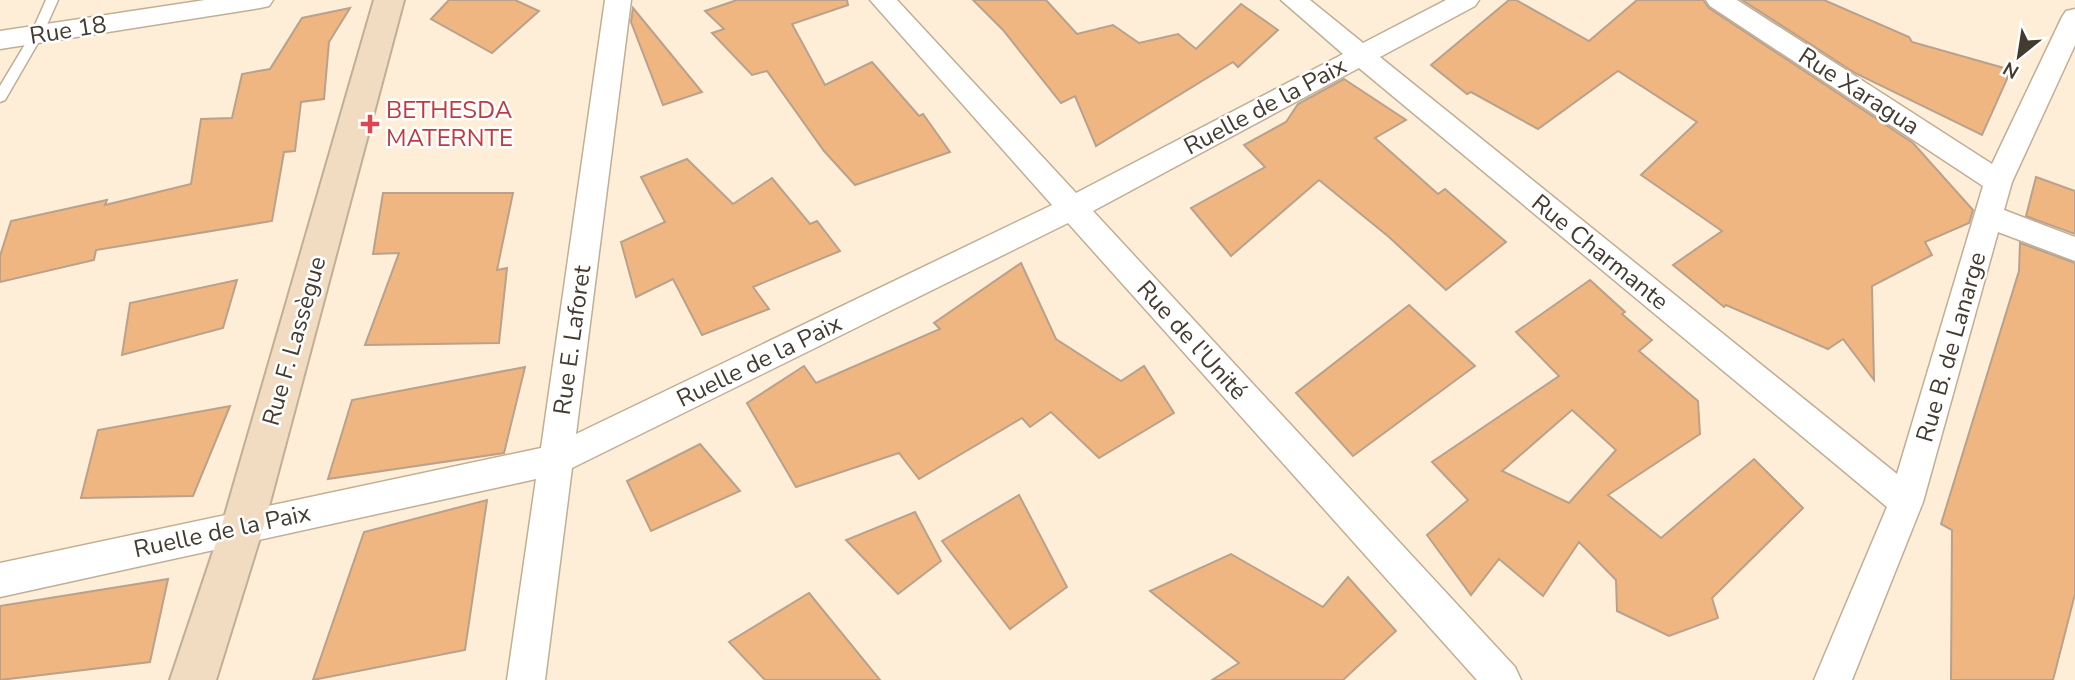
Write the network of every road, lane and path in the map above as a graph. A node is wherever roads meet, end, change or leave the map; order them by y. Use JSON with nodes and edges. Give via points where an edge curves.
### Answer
{"nodes":[{"id":1,"x":51,"y":0,"type":"edge"},
{"id":2,"x":260,"y":0,"type":"edge"},
{"id":3,"x":388,"y":0,"type":"edge"},
{"id":4,"x":618,"y":0,"type":"edge"},
{"id":5,"x":883,"y":0,"type":"edge"},
{"id":6,"x":1294,"y":0,"type":"edge"},
{"id":7,"x":1466,"y":0,"type":"edge"},
{"id":8,"x":1719,"y":0,"type":"edge"},
{"id":9,"x":2075,"y":17,"type":"edge"},
{"id":10,"x":36,"y":36,"type":"junction"},
{"id":11,"x":0,"y":40,"type":"edge"},
{"id":12,"x":1360,"y":56,"type":"junction"},
{"id":13,"x":0,"y":97,"type":"edge"},
{"id":14,"x":1998,"y":182,"type":"junction"},
{"id":15,"x":1073,"y":208,"type":"junction"},
{"id":16,"x":1989,"y":215,"type":"junction"},
{"id":17,"x":2075,"y":249,"type":"edge"},
{"id":18,"x":555,"y":460,"type":"junction"},
{"id":19,"x":1906,"y":502,"type":"junction"},
{"id":20,"x":243,"y":525,"type":"junction"},
{"id":21,"x":0,"y":580,"type":"edge"},
{"id":22,"x":193,"y":680,"type":"edge"},
{"id":23,"x":526,"y":680,"type":"edge"},
{"id":24,"x":1502,"y":680,"type":"edge"},
{"id":25,"x":1833,"y":680,"type":"edge"}],
"edges":[{"from":1,"to":10,"type":"lane"},
{"from":2,"to":10,"type":"street","name":"Rue 18"},
{"from":3,"to":20,"type":"street","name":"Rue F. Lassègue"},
{"from":4,"to":18,"type":"street","name":"Rue E. Laforet"},
{"from":5,"to":15,"type":"street","name":"Rue de l'Unité"},
{"from":6,"to":12,"type":"street","name":"Rue Charmante"},
{"from":7,"to":12,"type":"street","name":"Ruelle de la Paix"},
{"from":8,"to":14,"type":"street","name":"Rue Xaragua"},
{"from":9,"to":14,"type":"street","name":"Rue B. de Lanarge"},
{"from":10,"to":11,"type":"street","name":"Rue 18"},
{"from":10,"to":13,"type":"lane"},
{"from":12,"to":15,"type":"street","name":"Ruelle de la Paix"},
{"from":12,"to":19,"type":"street","name":"Rue Charmante"},
{"from":14,"to":16,"type":"street","name":"Rue B. de Lanarge"},
{"from":15,"to":18,"type":"street","name":"Ruelle de la Paix"},
{"from":15,"to":24,"type":"street","name":"Rue de l'Unité"},
{"from":16,"to":17,"type":"street"},
{"from":16,"to":19,"type":"street","name":"Rue B. de Lanarge"},
{"from":18,"to":20,"type":"street","name":"Ruelle de la Paix"},
{"from":18,"to":23,"type":"street","name":"Rue E. Laforet"},
{"from":19,"to":25,"type":"street","name":"Rue B. de Lanarge"},
{"from":20,"to":21,"type":"street","name":"Ruelle de la Paix"},
{"from":20,"to":22,"type":"street","name":"Rue F. Lassègue"}]}
